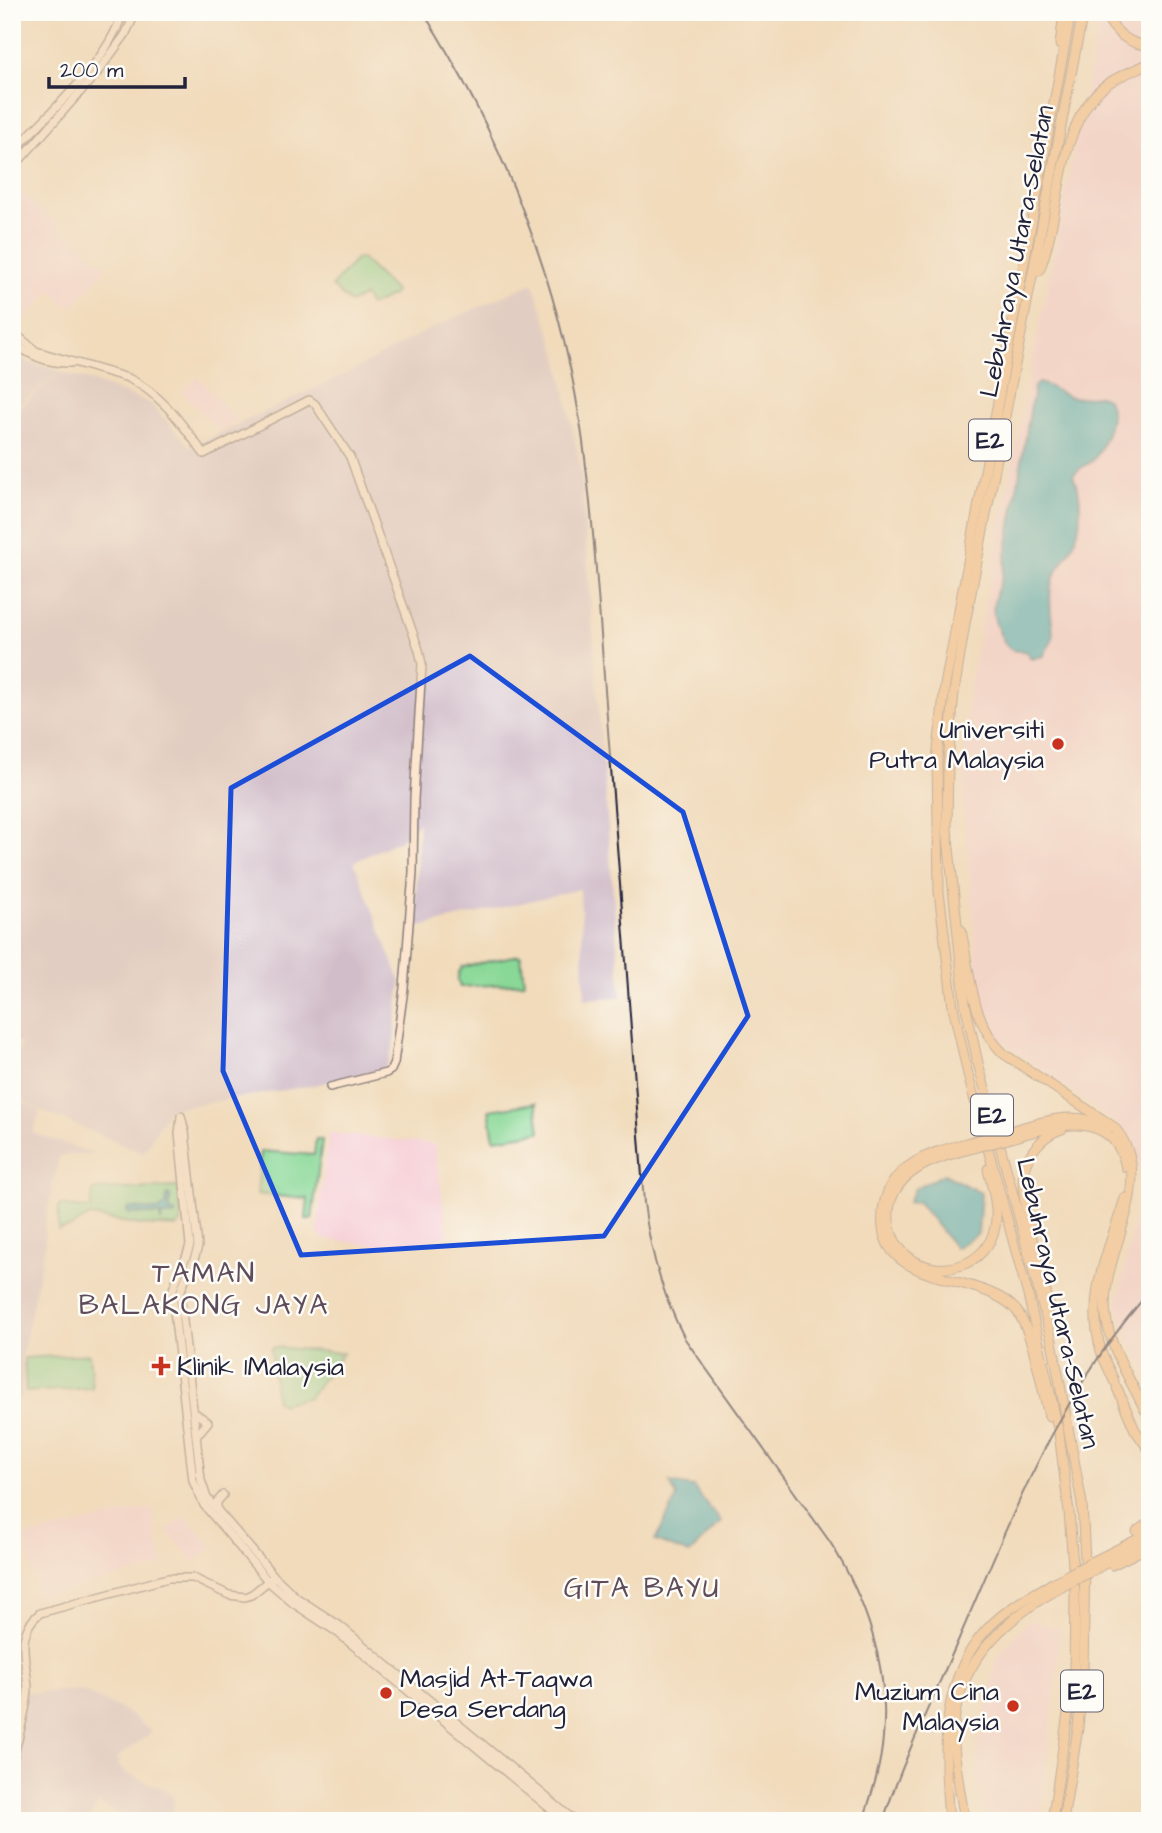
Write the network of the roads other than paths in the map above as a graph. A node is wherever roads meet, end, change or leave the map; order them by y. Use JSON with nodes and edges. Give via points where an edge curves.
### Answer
{"nodes":[{"id":1,"x":123,"y":12,"type":"edge"},
{"id":2,"x":136,"y":12,"type":"edge"},
{"id":3,"x":1064,"y":12,"type":"edge"},
{"id":4,"x":1071,"y":12,"type":"edge"},
{"id":5,"x":1083,"y":12,"type":"edge"},
{"id":6,"x":1104,"y":12,"type":"edge"},
{"id":7,"x":1150,"y":46,"type":"edge"},
{"id":8,"x":1150,"y":63,"type":"edge"},
{"id":9,"x":1052,"y":120,"type":"junction"},
{"id":10,"x":12,"y":153,"type":"edge"},
{"id":11,"x":12,"y":169,"type":"edge"},
{"id":12,"x":1031,"y":284,"type":"junction"},
{"id":13,"x":12,"y":332,"type":"edge"},
{"id":14,"x":12,"y":341,"type":"edge"},
{"id":15,"x":21,"y":349,"type":"junction"},
{"id":16,"x":75,"y":363,"type":"junction"},
{"id":17,"x":951,"y":884,"type":"junction"},
{"id":18,"x":969,"y":1079,"type":"junction"},
{"id":19,"x":330,"y":1087,"type":"dead end"},
{"id":20,"x":1084,"y":1125,"type":"junction"},
{"id":21,"x":1004,"y":1137,"type":"junction"},
{"id":22,"x":1125,"y":1143,"type":"junction"},
{"id":23,"x":973,"y":1145,"type":"junction"},
{"id":24,"x":1052,"y":1341,"type":"junction"},
{"id":25,"x":194,"y":1412,"type":"junction"},
{"id":26,"x":1147,"y":1416,"type":"edge"},
{"id":27,"x":1059,"y":1433,"type":"junction"},
{"id":28,"x":197,"y":1436,"type":"junction"},
{"id":29,"x":1150,"y":1451,"type":"edge"},
{"id":30,"x":223,"y":1495,"type":"dead end"},
{"id":31,"x":218,"y":1511,"type":"junction"},
{"id":32,"x":1150,"y":1522,"type":"edge"},
{"id":33,"x":1150,"y":1530,"type":"edge"},
{"id":34,"x":1150,"y":1537,"type":"edge"},
{"id":35,"x":1150,"y":1546,"type":"edge"},
{"id":36,"x":1126,"y":1549,"type":"junction"},
{"id":37,"x":1115,"y":1551,"type":"junction"},
{"id":38,"x":1093,"y":1567,"type":"junction"},
{"id":39,"x":271,"y":1579,"type":"junction"},
{"id":40,"x":1058,"y":1585,"type":"junction"},
{"id":41,"x":12,"y":1764,"type":"edge"},
{"id":42,"x":565,"y":1821,"type":"edge"},
{"id":43,"x":575,"y":1821,"type":"edge"},
{"id":44,"x":949,"y":1821,"type":"edge"},
{"id":45,"x":965,"y":1821,"type":"edge"},
{"id":46,"x":1052,"y":1821,"type":"edge"},
{"id":47,"x":1063,"y":1821,"type":"edge"}],
"edges":[{"from":1,"to":10,"type":"street","via":[[90,68]]},
{"from":2,"to":11,"type":"street","via":[[97,73]]},
{"from":3,"to":9,"type":"highway"},
{"from":4,"to":9,"type":"highway","name":"Lebuhraya Utara–Selatan","number":"E2"},
{"from":5,"to":12,"type":"highway","name":"Lebuhraya Utara–Selatan","number":"E2"},
{"from":6,"to":7,"type":"highway","via":[[1127,40]]},
{"from":8,"to":12,"type":"highway","via":[[1114,79],[1094,95],[1077,122],[1040,268]]},
{"from":9,"to":18,"type":"highway","name":"Lebuhraya Utara–Selatan","number":"E2","via":[[947,671],[937,759],[939,892],[953,1007]]},
{"from":12,"to":17,"type":"highway","name":"Lebuhraya Utara–Selatan","number":"E2","via":[[954,692],[947,812]]},
{"from":13,"to":15,"type":"street"},
{"from":13,"to":16,"type":"street","via":[[37,351]]},
{"from":14,"to":15,"type":"street"},
{"from":15,"to":16,"type":"street","via":[[33,357]]},
{"from":16,"to":19,"type":"street","via":[[141,384],[167,405],[205,454],[309,400],[350,457],[420,657],[413,873],[394,1063],[386,1073]]},
{"from":17,"to":22,"type":"highway","via":[[979,1019],[992,1043],[1100,1116]]},
{"from":17,"to":24,"type":"highway","name":"Lebuhraya Utara–Selatan","number":"E2","via":[[965,1003],[978,1063]]},
{"from":18,"to":23,"type":"highway","via":[[995,1197],[995,1226],[986,1247],[966,1264],[940,1269],[920,1264],[904,1252],[891,1230],[894,1193],[907,1176],[928,1162]]},
{"from":18,"to":27,"type":"highway","name":"Lebuhraya Utara–Selatan","number":"E2","via":[[1024,1278]]},
{"from":20,"to":21,"type":"highway"},
{"from":20,"to":24,"type":"highway","via":[[1057,1130],[1044,1138],[1024,1168],[1024,1190],[1054,1328]]},
{"from":20,"to":29,"type":"highway","via":[[1100,1130],[1115,1143],[1127,1167],[1125,1197],[1097,1285],[1095,1317],[1101,1352],[1135,1430]]},
{"from":21,"to":22,"type":"highway","via":[[1059,1119],[1084,1118],[1104,1126]]},
{"from":21,"to":23,"type":"highway","bridge":true},
{"from":22,"to":26,"type":"highway","via":[[1133,1181],[1105,1286],[1106,1317],[1114,1347]]},
{"from":23,"to":27,"type":"highway","via":[[918,1159],[899,1175],[884,1201],[886,1236],[908,1265],[998,1296],[1015,1309],[1024,1325],[1050,1420]]},
{"from":24,"to":47,"type":"highway","name":"Lebuhraya Utara–Selatan","number":"E2","via":[[1079,1481],[1085,1560],[1083,1673]]},
{"from":25,"to":28,"type":"street"},
{"from":25,"to":28,"type":"street","via":[[208,1422]]},
{"from":25,"to":39,"type":"street","via":[[180,1294],[197,1253],[198,1237],[181,1116],[190,1245],[172,1293],[193,1481],[204,1505]]},
{"from":27,"to":46,"type":"highway","name":"Lebuhraya Utara–Selatan","number":"E2","via":[[1074,1574],[1074,1673]]},
{"from":28,"to":31,"type":"street","via":[[202,1489]]},
{"from":30,"to":31,"type":"street","via":[[217,1502]]},
{"from":31,"to":39,"type":"street"},
{"from":32,"to":37,"type":"highway"},
{"from":33,"to":36,"type":"highway"},
{"from":34,"to":36,"type":"highway"},
{"from":35,"to":38,"type":"highway","via":[[1125,1560]]},
{"from":36,"to":37,"type":"highway"},
{"from":36,"to":38,"type":"highway"},
{"from":37,"to":38,"type":"highway"},
{"from":38,"to":40,"type":"highway","bridge":true},
{"from":39,"to":41,"type":"street","via":[[251,1595],[238,1597],[192,1578],[168,1578],[40,1614],[29,1625],[23,1642],[28,1690]]},
{"from":39,"to":42,"type":"street","via":[[300,1609],[337,1632]]},
{"from":39,"to":43,"type":"street","via":[[382,1659]]},
{"from":40,"to":44,"type":"highway","via":[[1016,1604],[992,1624],[961,1669],[947,1727]]},
{"from":40,"to":45,"type":"highway","via":[[998,1631],[969,1674],[958,1708],[954,1744]]}]}
